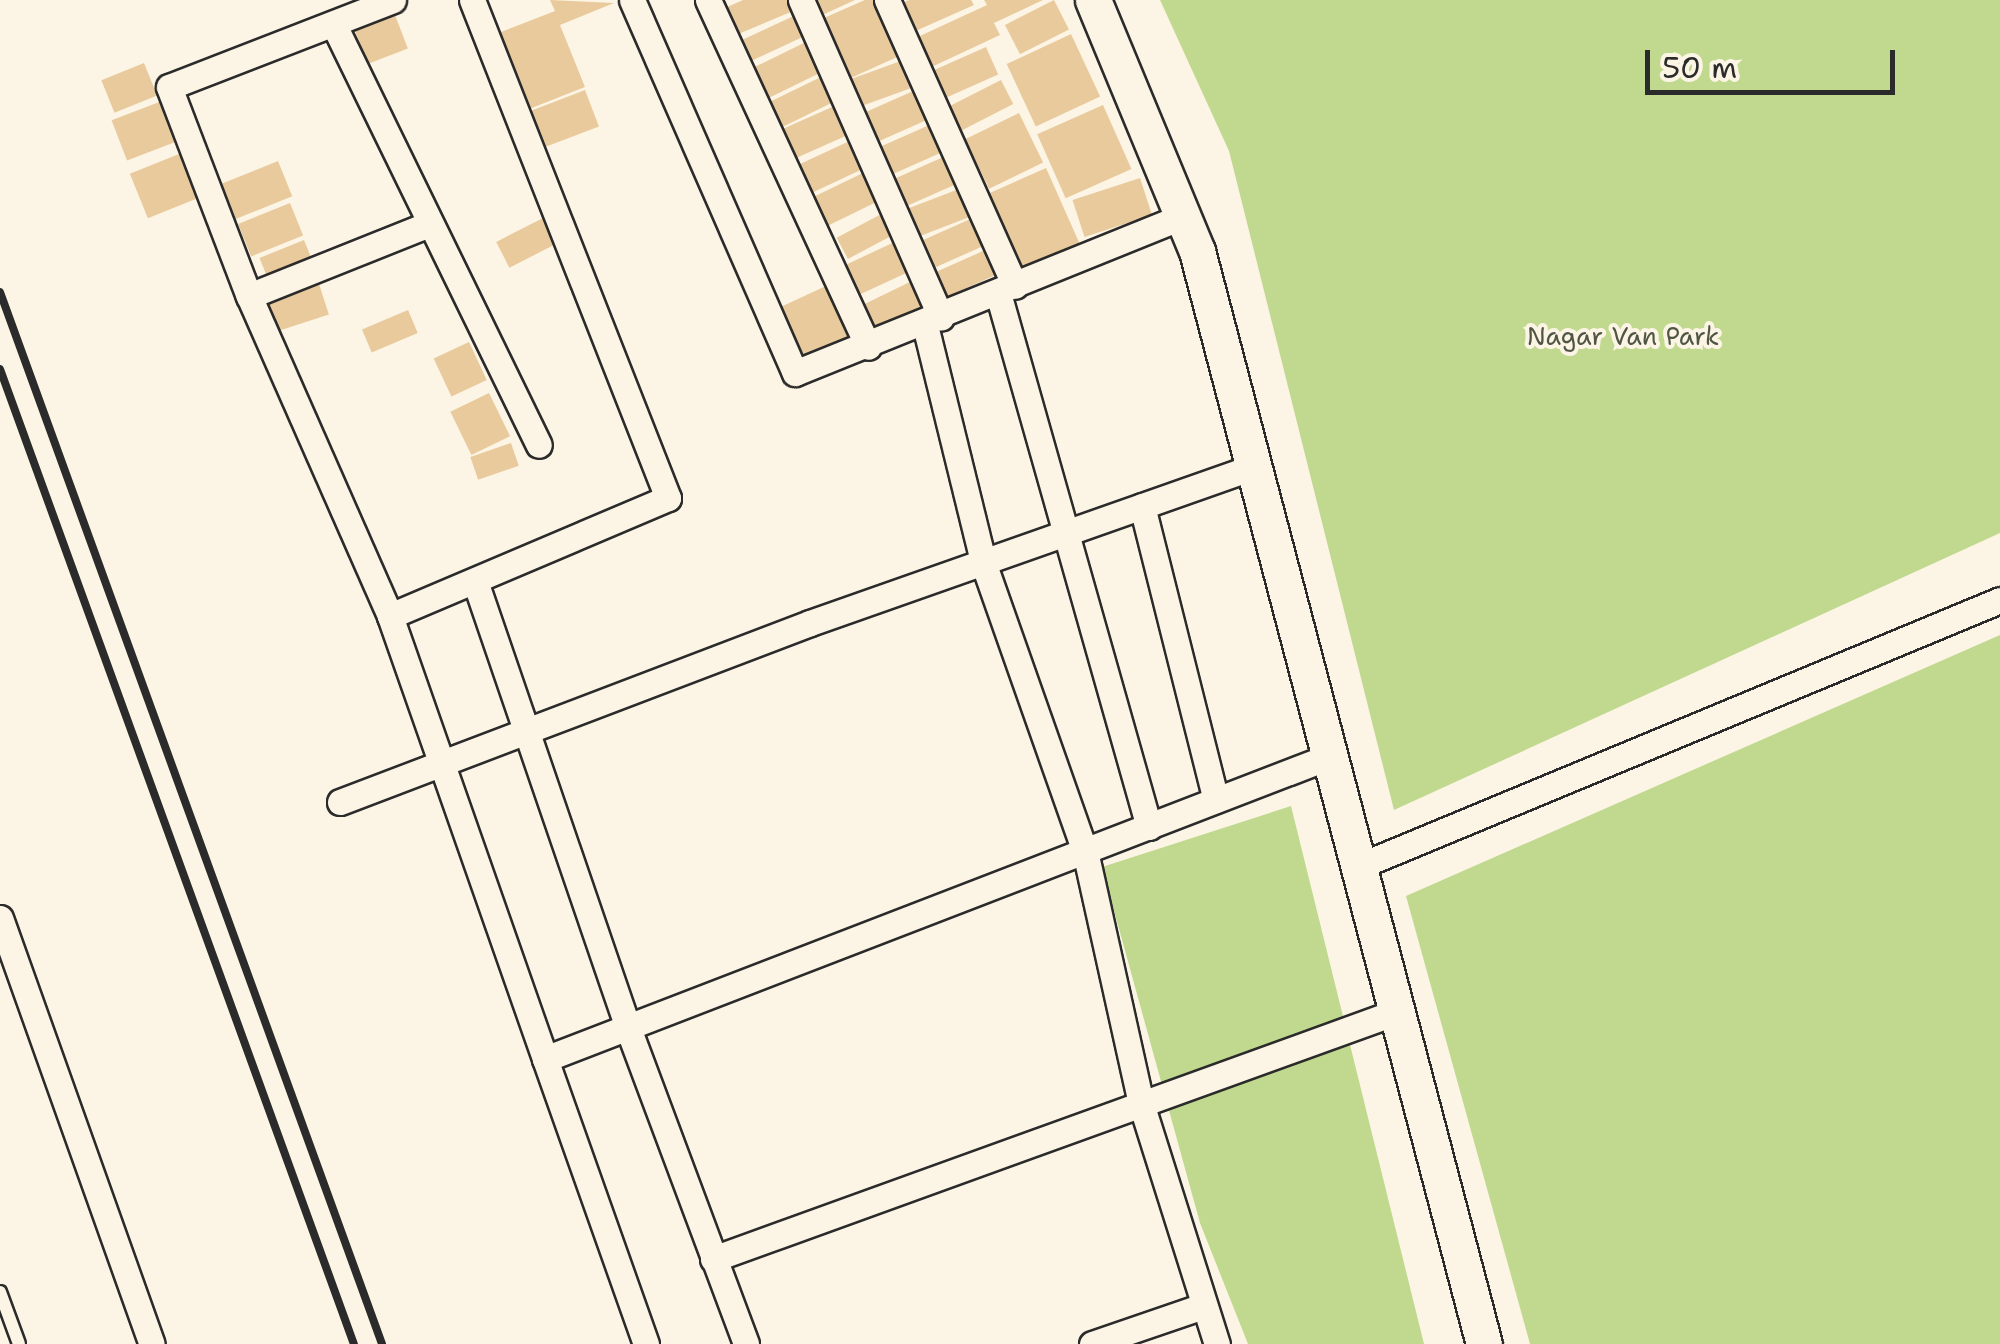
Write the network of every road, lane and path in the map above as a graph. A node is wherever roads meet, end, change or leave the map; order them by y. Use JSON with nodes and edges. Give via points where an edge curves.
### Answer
{"nodes":[{"id":1,"x":393,"y":0,"type":"edge"},
{"id":2,"x":472,"y":0,"type":"edge"},
{"id":3,"x":632,"y":0,"type":"edge"},
{"id":4,"x":708,"y":0,"type":"edge"},
{"id":5,"x":801,"y":0,"type":"edge"},
{"id":6,"x":886,"y":0,"type":"edge"},
{"id":7,"x":1094,"y":0,"type":"edge"},
{"id":8,"x":334,"y":25,"type":"junction"},
{"id":9,"x":1183,"y":216,"type":"junction"},
{"id":10,"x":429,"y":224,"type":"junction"},
{"id":11,"x":1007,"y":290,"type":"junction"},
{"id":12,"x":250,"y":296,"type":"junction"},
{"id":13,"x":933,"y":321,"type":"junction"},
{"id":14,"x":868,"y":347,"type":"junction"},
{"id":15,"x":539,"y":445,"type":"dead end"},
{"id":16,"x":1253,"y":467,"type":"junction"},
{"id":17,"x":1142,"y":506,"type":"junction"},
{"id":18,"x":1064,"y":530,"type":"junction"},
{"id":19,"x":983,"y":562,"type":"junction"},
{"id":20,"x":475,"y":580,"type":"junction"},
{"id":21,"x":2000,"y":600,"type":"edge"},
{"id":22,"x":390,"y":616,"type":"junction"},
{"id":23,"x":530,"y":729,"type":"junction"},
{"id":24,"x":1328,"y":757,"type":"junction"},
{"id":25,"x":446,"y":761,"type":"junction"},
{"id":26,"x":1216,"y":800,"type":"junction"},
{"id":27,"x":340,"y":802,"type":"dead end"},
{"id":28,"x":1149,"y":827,"type":"junction"},
{"id":29,"x":1085,"y":851,"type":"junction"},
{"id":30,"x":1358,"y":867,"type":"junction"},
{"id":31,"x":0,"y":918,"type":"edge"},
{"id":32,"x":1396,"y":1012,"type":"junction"},
{"id":33,"x":628,"y":1028,"type":"junction"},
{"id":34,"x":545,"y":1059,"type":"junction"},
{"id":35,"x":1140,"y":1100,"type":"junction"},
{"id":36,"x":713,"y":1259,"type":"junction"},
{"id":37,"x":0,"y":1292,"type":"edge"},
{"id":38,"x":1202,"y":1306,"type":"junction"},
{"id":39,"x":19,"y":1344,"type":"edge"},
{"id":40,"x":152,"y":1344,"type":"edge"},
{"id":41,"x":646,"y":1344,"type":"edge"},
{"id":42,"x":746,"y":1344,"type":"edge"},
{"id":43,"x":1092,"y":1344,"type":"edge"},
{"id":44,"x":1218,"y":1344,"type":"edge"},
{"id":45,"x":1484,"y":1344,"type":"edge"}],
"edges":[{"from":1,"to":8,"type":"street"},
{"from":2,"to":20,"type":"street","via":[[668,498]]},
{"from":3,"to":14,"type":"street","via":[[711,170],[791,370],[802,374]]},
{"from":4,"to":14,"type":"street"},
{"from":5,"to":13,"type":"street"},
{"from":6,"to":11,"type":"street"},
{"from":7,"to":9,"type":"street"},
{"from":8,"to":10,"type":"street"},
{"from":8,"to":12,"type":"street","via":[[169,87]]},
{"from":9,"to":11,"type":"street"},
{"from":9,"to":16,"type":"street"},
{"from":10,"to":12,"type":"street"},
{"from":10,"to":15,"type":"street"},
{"from":11,"to":13,"type":"street"},
{"from":11,"to":18,"type":"street"},
{"from":12,"to":22,"type":"street"},
{"from":13,"to":14,"type":"street"},
{"from":13,"to":19,"type":"street"},
{"from":16,"to":17,"type":"street"},
{"from":16,"to":24,"type":"street"},
{"from":17,"to":18,"type":"street"},
{"from":17,"to":26,"type":"street"},
{"from":18,"to":19,"type":"street"},
{"from":18,"to":28,"type":"street"},
{"from":19,"to":23,"type":"street"},
{"from":19,"to":29,"type":"street"},
{"from":20,"to":22,"type":"street"},
{"from":20,"to":23,"type":"street"},
{"from":21,"to":30,"type":"street"},
{"from":22,"to":25,"type":"street"},
{"from":23,"to":25,"type":"street"},
{"from":23,"to":33,"type":"street"},
{"from":24,"to":26,"type":"street"},
{"from":24,"to":30,"type":"street"},
{"from":25,"to":27,"type":"street"},
{"from":25,"to":34,"type":"street"},
{"from":26,"to":28,"type":"street"},
{"from":28,"to":29,"type":"street"},
{"from":29,"to":33,"type":"street"},
{"from":29,"to":35,"type":"street"},
{"from":30,"to":32,"type":"street"},
{"from":31,"to":40,"type":"street"},
{"from":32,"to":35,"type":"street"},
{"from":32,"to":45,"type":"street"},
{"from":33,"to":34,"type":"street"},
{"from":33,"to":36,"type":"street"},
{"from":34,"to":41,"type":"street"},
{"from":35,"to":36,"type":"street"},
{"from":35,"to":38,"type":"street"},
{"from":36,"to":42,"type":"street"},
{"from":37,"to":39,"type":"lane"},
{"from":38,"to":43,"type":"street"},
{"from":38,"to":44,"type":"street"}]}
